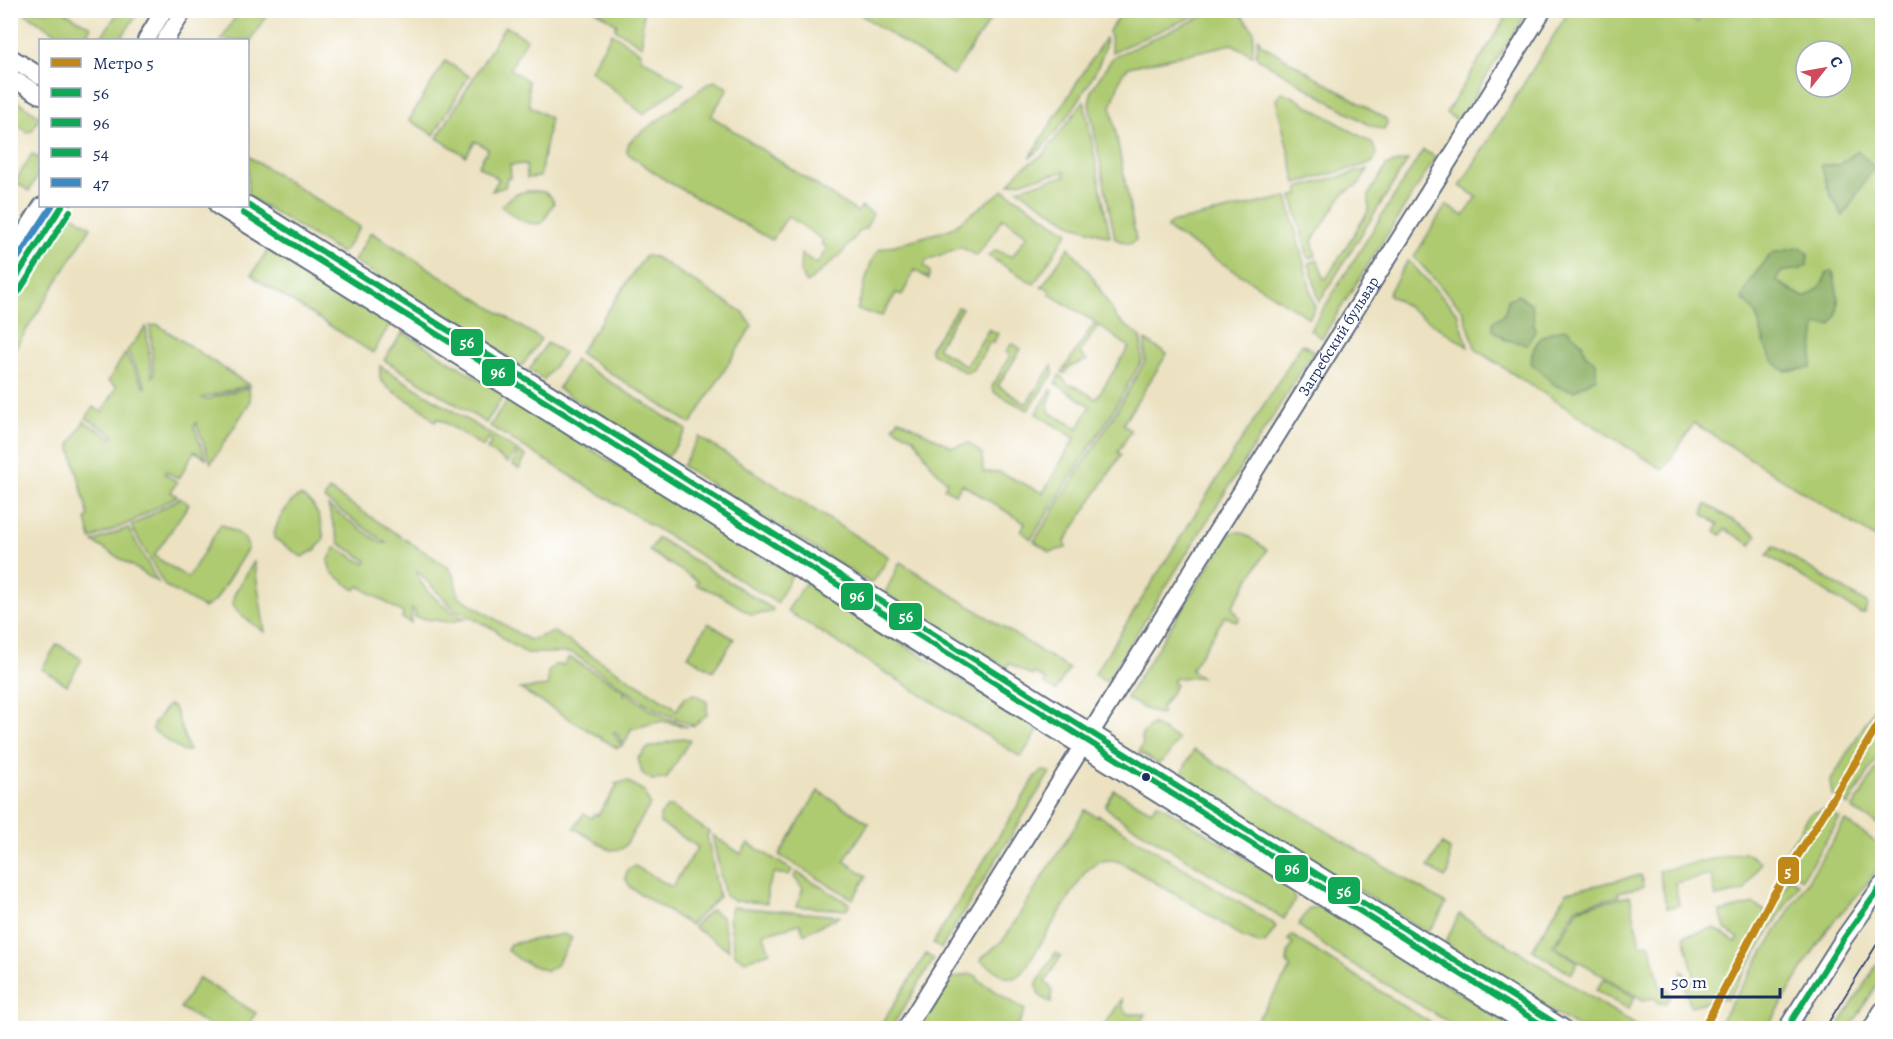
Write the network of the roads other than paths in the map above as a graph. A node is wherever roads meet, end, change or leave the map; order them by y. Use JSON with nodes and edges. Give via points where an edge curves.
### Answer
{"nodes":[{"id":1,"x":164,"y":10,"type":"edge"},
{"id":2,"x":184,"y":10,"type":"edge"},
{"id":3,"x":1543,"y":10,"type":"edge"},
{"id":4,"x":147,"y":39,"type":"edge"},
{"id":5,"x":166,"y":39,"type":"edge"},
{"id":6,"x":10,"y":57,"type":"edge"},
{"id":7,"x":39,"y":75,"type":"edge"},
{"id":8,"x":10,"y":76,"type":"edge"},
{"id":9,"x":39,"y":94,"type":"edge"},
{"id":10,"x":249,"y":206,"type":"edge"},
{"id":11,"x":41,"y":207,"type":"edge"},
{"id":12,"x":61,"y":207,"type":"edge"},
{"id":13,"x":220,"y":207,"type":"edge"},
{"id":14,"x":10,"y":256,"type":"edge"},
{"id":15,"x":10,"y":288,"type":"edge"},
{"id":16,"x":1090,"y":731,"type":"junction"},
{"id":17,"x":1082,"y":746,"type":"junction"},
{"id":18,"x":1882,"y":885,"type":"edge"},
{"id":19,"x":1882,"y":1011,"type":"edge"},
{"id":20,"x":906,"y":1029,"type":"edge"},
{"id":21,"x":1532,"y":1029,"type":"edge"},
{"id":22,"x":1563,"y":1029,"type":"edge"},
{"id":23,"x":1787,"y":1029,"type":"edge"},
{"id":24,"x":1872,"y":1029,"type":"edge"}],
"edges":[{"from":1,"to":4,"type":"street"},
{"from":2,"to":5,"type":"street"},
{"from":3,"to":16,"type":"street","name":"Загребский бульвар"},
{"from":6,"to":7,"type":"street"},
{"from":8,"to":9,"type":"street"},
{"from":10,"to":16,"type":"street"},
{"from":11,"to":14,"type":"street"},
{"from":12,"to":15,"type":"street"},
{"from":13,"to":17,"type":"street"},
{"from":16,"to":17,"type":"street","name":"Загребский бульвар"},
{"from":16,"to":22,"type":"street"},
{"from":17,"to":20,"type":"street","name":"Загребский бульвар"},
{"from":17,"to":21,"type":"street"},
{"from":18,"to":23,"type":"street"},
{"from":19,"to":24,"type":"street"}]}
